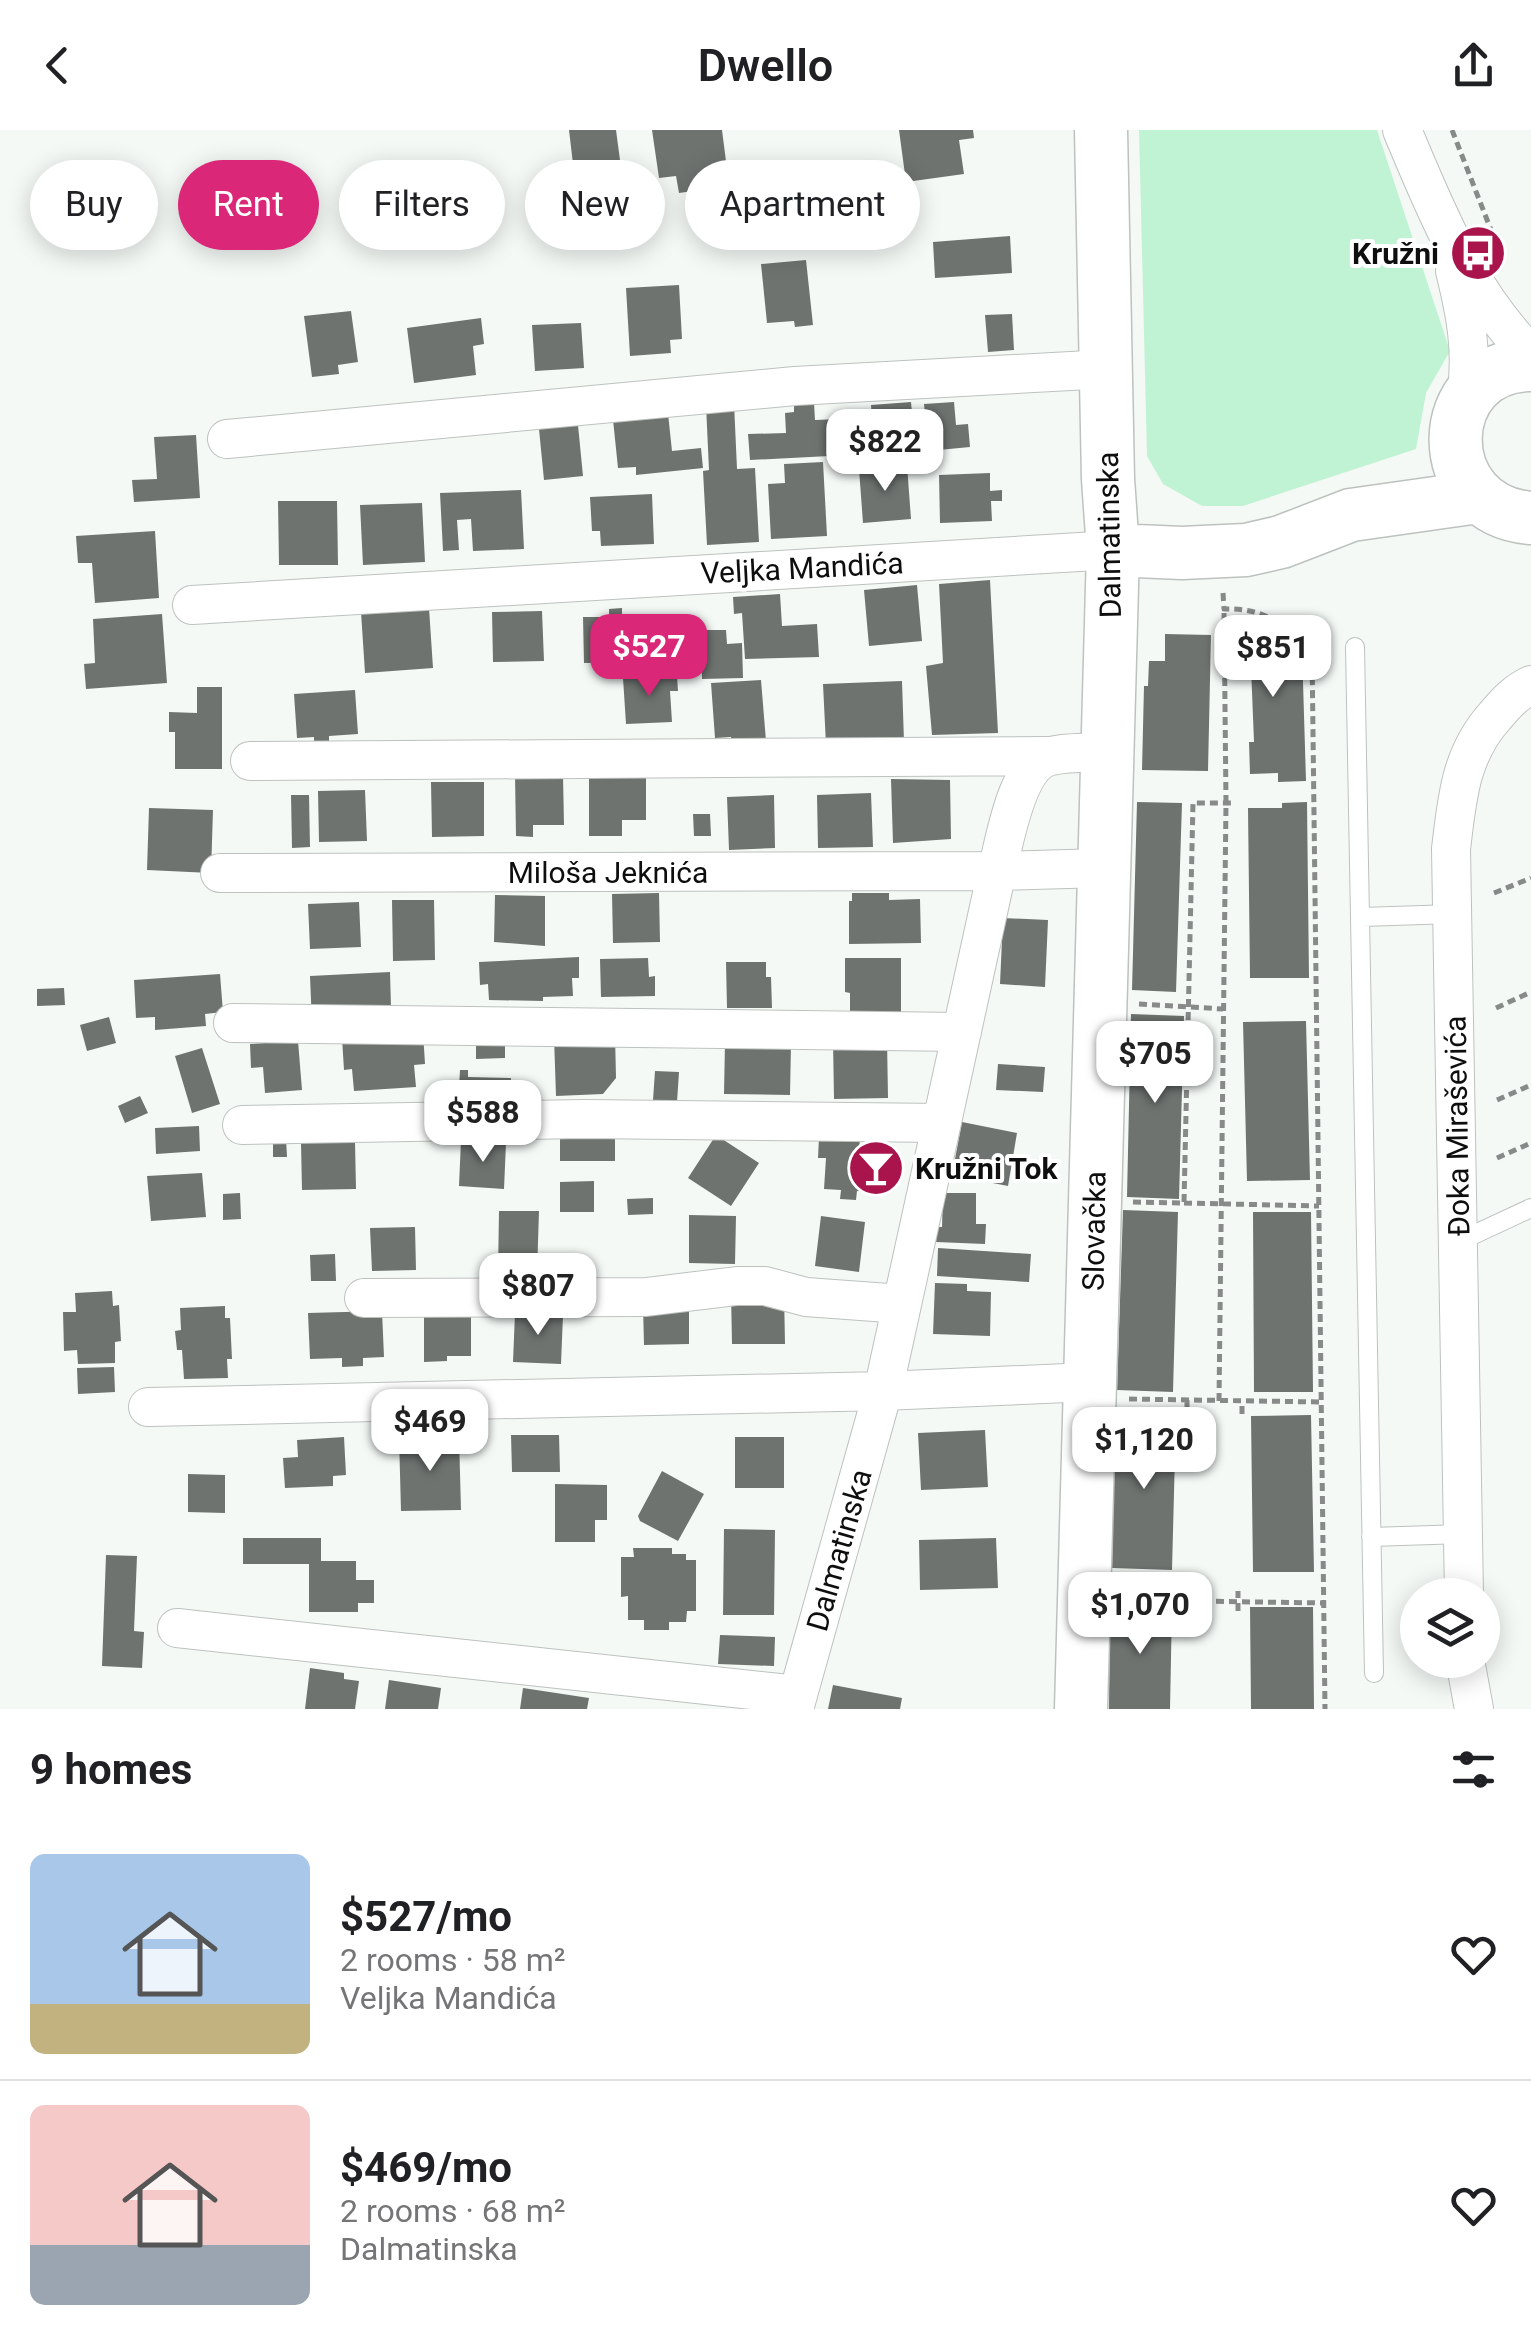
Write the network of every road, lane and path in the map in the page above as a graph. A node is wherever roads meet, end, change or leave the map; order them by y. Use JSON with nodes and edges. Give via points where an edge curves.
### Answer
{"nodes":[{"id":1,"x":1102,"y":130,"type":"edge"},
{"id":2,"x":1402,"y":130,"type":"edge"},
{"id":3,"x":1452,"y":130,"type":"edge"},
{"id":4,"x":1448,"y":239,"type":"junction"},
{"id":5,"x":1506,"y":269,"type":"dead end"},
{"id":6,"x":1531,"y":356,"type":"edge"},
{"id":7,"x":1531,"y":365,"type":"edge"},
{"id":8,"x":1107,"y":369,"type":"junction"},
{"id":9,"x":1460,"y":420,"type":"junction"},
{"id":10,"x":227,"y":439,"type":"dead end"},
{"id":11,"x":1514,"y":515,"type":"edge"},
{"id":12,"x":1351,"y":516,"type":"junction"},
{"id":13,"x":1113,"y":550,"type":"junction"},
{"id":14,"x":1222,"y":584,"type":"dead end"},
{"id":15,"x":192,"y":605,"type":"dead end"},
{"id":16,"x":1224,"y":609,"type":"junction"},
{"id":17,"x":1355,"y":647,"type":"dead end"},
{"id":18,"x":1531,"y":685,"type":"edge"},
{"id":19,"x":1106,"y":752,"type":"junction"},
{"id":20,"x":1047,"y":756,"type":"junction"},
{"id":21,"x":250,"y":761,"type":"dead end"},
{"id":22,"x":1229,"y":803,"type":"junction"},
{"id":23,"x":1103,"y":868,"type":"junction"},
{"id":24,"x":996,"y":871,"type":"junction"},
{"id":25,"x":220,"y":873,"type":"dead end"},
{"id":26,"x":1531,"y":878,"type":"edge"},
{"id":27,"x":1494,"y":893,"type":"dead end"},
{"id":28,"x":1453,"y":914,"type":"junction"},
{"id":29,"x":1362,"y":918,"type":"junction"},
{"id":30,"x":1531,"y":992,"type":"edge"},
{"id":31,"x":1138,"y":1004,"type":"dead end"},
{"id":32,"x":1189,"y":1007,"type":"junction"},
{"id":33,"x":1224,"y":1008,"type":"junction"},
{"id":34,"x":1496,"y":1008,"type":"dead end"},
{"id":35,"x":233,"y":1023,"type":"dead end"},
{"id":36,"x":962,"y":1032,"type":"junction"},
{"id":37,"x":1531,"y":1085,"type":"edge"},
{"id":38,"x":1497,"y":1100,"type":"dead end"},
{"id":39,"x":941,"y":1123,"type":"junction"},
{"id":40,"x":242,"y":1125,"type":"dead end"},
{"id":41,"x":1531,"y":1143,"type":"edge"},
{"id":42,"x":1497,"y":1158,"type":"dead end"},
{"id":43,"x":1128,"y":1202,"type":"dead end"},
{"id":44,"x":1184,"y":1204,"type":"junction"},
{"id":45,"x":1222,"y":1204,"type":"junction"},
{"id":46,"x":1319,"y":1206,"type":"junction"},
{"id":47,"x":1531,"y":1208,"type":"edge"},
{"id":48,"x":1458,"y":1242,"type":"junction"},
{"id":49,"x":364,"y":1298,"type":"dead end"},
{"id":50,"x":902,"y":1304,"type":"junction"},
{"id":51,"x":1103,"y":1390,"type":"junction"},
{"id":52,"x":883,"y":1391,"type":"junction"},
{"id":53,"x":1186,"y":1400,"type":"junction"},
{"id":54,"x":1219,"y":1401,"type":"junction"},
{"id":55,"x":1242,"y":1401,"type":"junction"},
{"id":56,"x":1322,"y":1402,"type":"junction"},
{"id":57,"x":148,"y":1407,"type":"dead end"},
{"id":58,"x":1242,"y":1414,"type":"dead end"},
{"id":59,"x":1186,"y":1415,"type":"dead end"},
{"id":60,"x":1463,"y":1534,"type":"junction"},
{"id":61,"x":1371,"y":1537,"type":"junction"},
{"id":62,"x":1464,"y":1578,"type":"edge"},
{"id":63,"x":1186,"y":1585,"type":"dead end"},
{"id":64,"x":1238,"y":1591,"type":"dead end"},
{"id":65,"x":1110,"y":1600,"type":"dead end"},
{"id":66,"x":1185,"y":1601,"type":"junction"},
{"id":67,"x":1238,"y":1602,"type":"junction"},
{"id":68,"x":1324,"y":1603,"type":"junction"},
{"id":69,"x":1238,"y":1612,"type":"dead end"},
{"id":70,"x":1185,"y":1615,"type":"dead end"},
{"id":71,"x":177,"y":1628,"type":"dead end"},
{"id":72,"x":1374,"y":1673,"type":"dead end"},
{"id":73,"x":1468,"y":1678,"type":"edge"},
{"id":74,"x":796,"y":1702,"type":"edge"},
{"id":75,"x":1081,"y":1709,"type":"edge"},
{"id":76,"x":1325,"y":1709,"type":"edge"},
{"id":77,"x":1474,"y":1709,"type":"edge"}],
"edges":[{"from":1,"to":8,"type":"street","name":"Dalmatinska"},
{"from":2,"to":4,"type":"street"},
{"from":3,"to":5,"type":"path"},
{"from":4,"to":6,"type":"street","via":[[1495,314]]},
{"from":4,"to":9,"type":"street","via":[[1472,365]]},
{"from":7,"to":9,"type":"street","via":[[1486,379]]},
{"from":8,"to":10,"type":"street","via":[[795,386]]},
{"from":8,"to":13,"type":"street","name":"Dalmatinska"},
{"from":9,"to":11,"type":"street","via":[[1461,471]]},
{"from":9,"to":12,"type":"street"},
{"from":11,"to":12,"type":"street"},
{"from":12,"to":13,"type":"street","via":[[1264,547]]},
{"from":13,"to":15,"type":"street","name":"Veljka Mandića"},
{"from":13,"to":19,"type":"street","name":"Dalmatinska"},
{"from":14,"to":16,"type":"path"},
{"from":16,"to":22,"type":"path"},
{"from":16,"to":46,"type":"path","via":[[1249,608],[1312,650]]},
{"from":17,"to":29,"type":"lane"},
{"from":18,"to":28,"type":"street","name":"Đoka Miraševića","via":[[1485,728],[1462,771],[1451,849]]},
{"from":19,"to":20,"type":"street"},
{"from":19,"to":23,"type":"street","name":"Slovačka"},
{"from":20,"to":21,"type":"street"},
{"from":20,"to":24,"type":"street","name":"Dalmatinska","via":[[1028,772],[1018,794]]},
{"from":22,"to":32,"type":"path","via":[[1194,802]]},
{"from":22,"to":33,"type":"path"},
{"from":23,"to":24,"type":"street"},
{"from":23,"to":51,"type":"street","name":"Slovačka"},
{"from":24,"to":25,"type":"street","name":"Miloša Jeknića"},
{"from":24,"to":36,"type":"street","name":"Dalmatinska"},
{"from":26,"to":27,"type":"path"},
{"from":28,"to":29,"type":"lane"},
{"from":28,"to":48,"type":"street","name":"Đoka Miraševića"},
{"from":29,"to":61,"type":"lane"},
{"from":30,"to":34,"type":"path"},
{"from":31,"to":32,"type":"path"},
{"from":32,"to":33,"type":"path"},
{"from":32,"to":44,"type":"path"},
{"from":33,"to":45,"type":"path"},
{"from":35,"to":36,"type":"street"},
{"from":36,"to":39,"type":"street","name":"Dalmatinska"},
{"from":37,"to":38,"type":"path"},
{"from":39,"to":40,"type":"street","via":[[585,1119]]},
{"from":39,"to":50,"type":"street","name":"Dalmatinska"},
{"from":41,"to":42,"type":"path"},
{"from":43,"to":44,"type":"path"},
{"from":44,"to":45,"type":"path"},
{"from":45,"to":46,"type":"path"},
{"from":45,"to":54,"type":"path"},
{"from":46,"to":56,"type":"path"},
{"from":47,"to":48,"type":"lane"},
{"from":48,"to":60,"type":"street","name":"Đoka Miraševića"},
{"from":49,"to":50,"type":"street","via":[[646,1297],[751,1286],[806,1298]]},
{"from":50,"to":52,"type":"street","name":"Dalmatinska"},
{"from":51,"to":52,"type":"street"},
{"from":51,"to":53,"type":"path"},
{"from":51,"to":75,"type":"street","name":"Slovačka"},
{"from":52,"to":57,"type":"street"},
{"from":52,"to":74,"type":"street","name":"Dalmatinska"},
{"from":53,"to":54,"type":"path"},
{"from":53,"to":59,"type":"path"},
{"from":54,"to":55,"type":"path"},
{"from":55,"to":56,"type":"path"},
{"from":55,"to":58,"type":"path"},
{"from":56,"to":68,"type":"path"},
{"from":60,"to":61,"type":"lane"},
{"from":60,"to":62,"type":"street","name":"Đoka Miraševića"},
{"from":61,"to":72,"type":"lane"},
{"from":63,"to":66,"type":"path"},
{"from":64,"to":67,"type":"path"},
{"from":65,"to":66,"type":"path"},
{"from":66,"to":67,"type":"path"},
{"from":66,"to":70,"type":"path"},
{"from":67,"to":68,"type":"path"},
{"from":67,"to":69,"type":"path"},
{"from":68,"to":76,"type":"path"},
{"from":71,"to":74,"type":"street"},
{"from":73,"to":77,"type":"street"}]}
